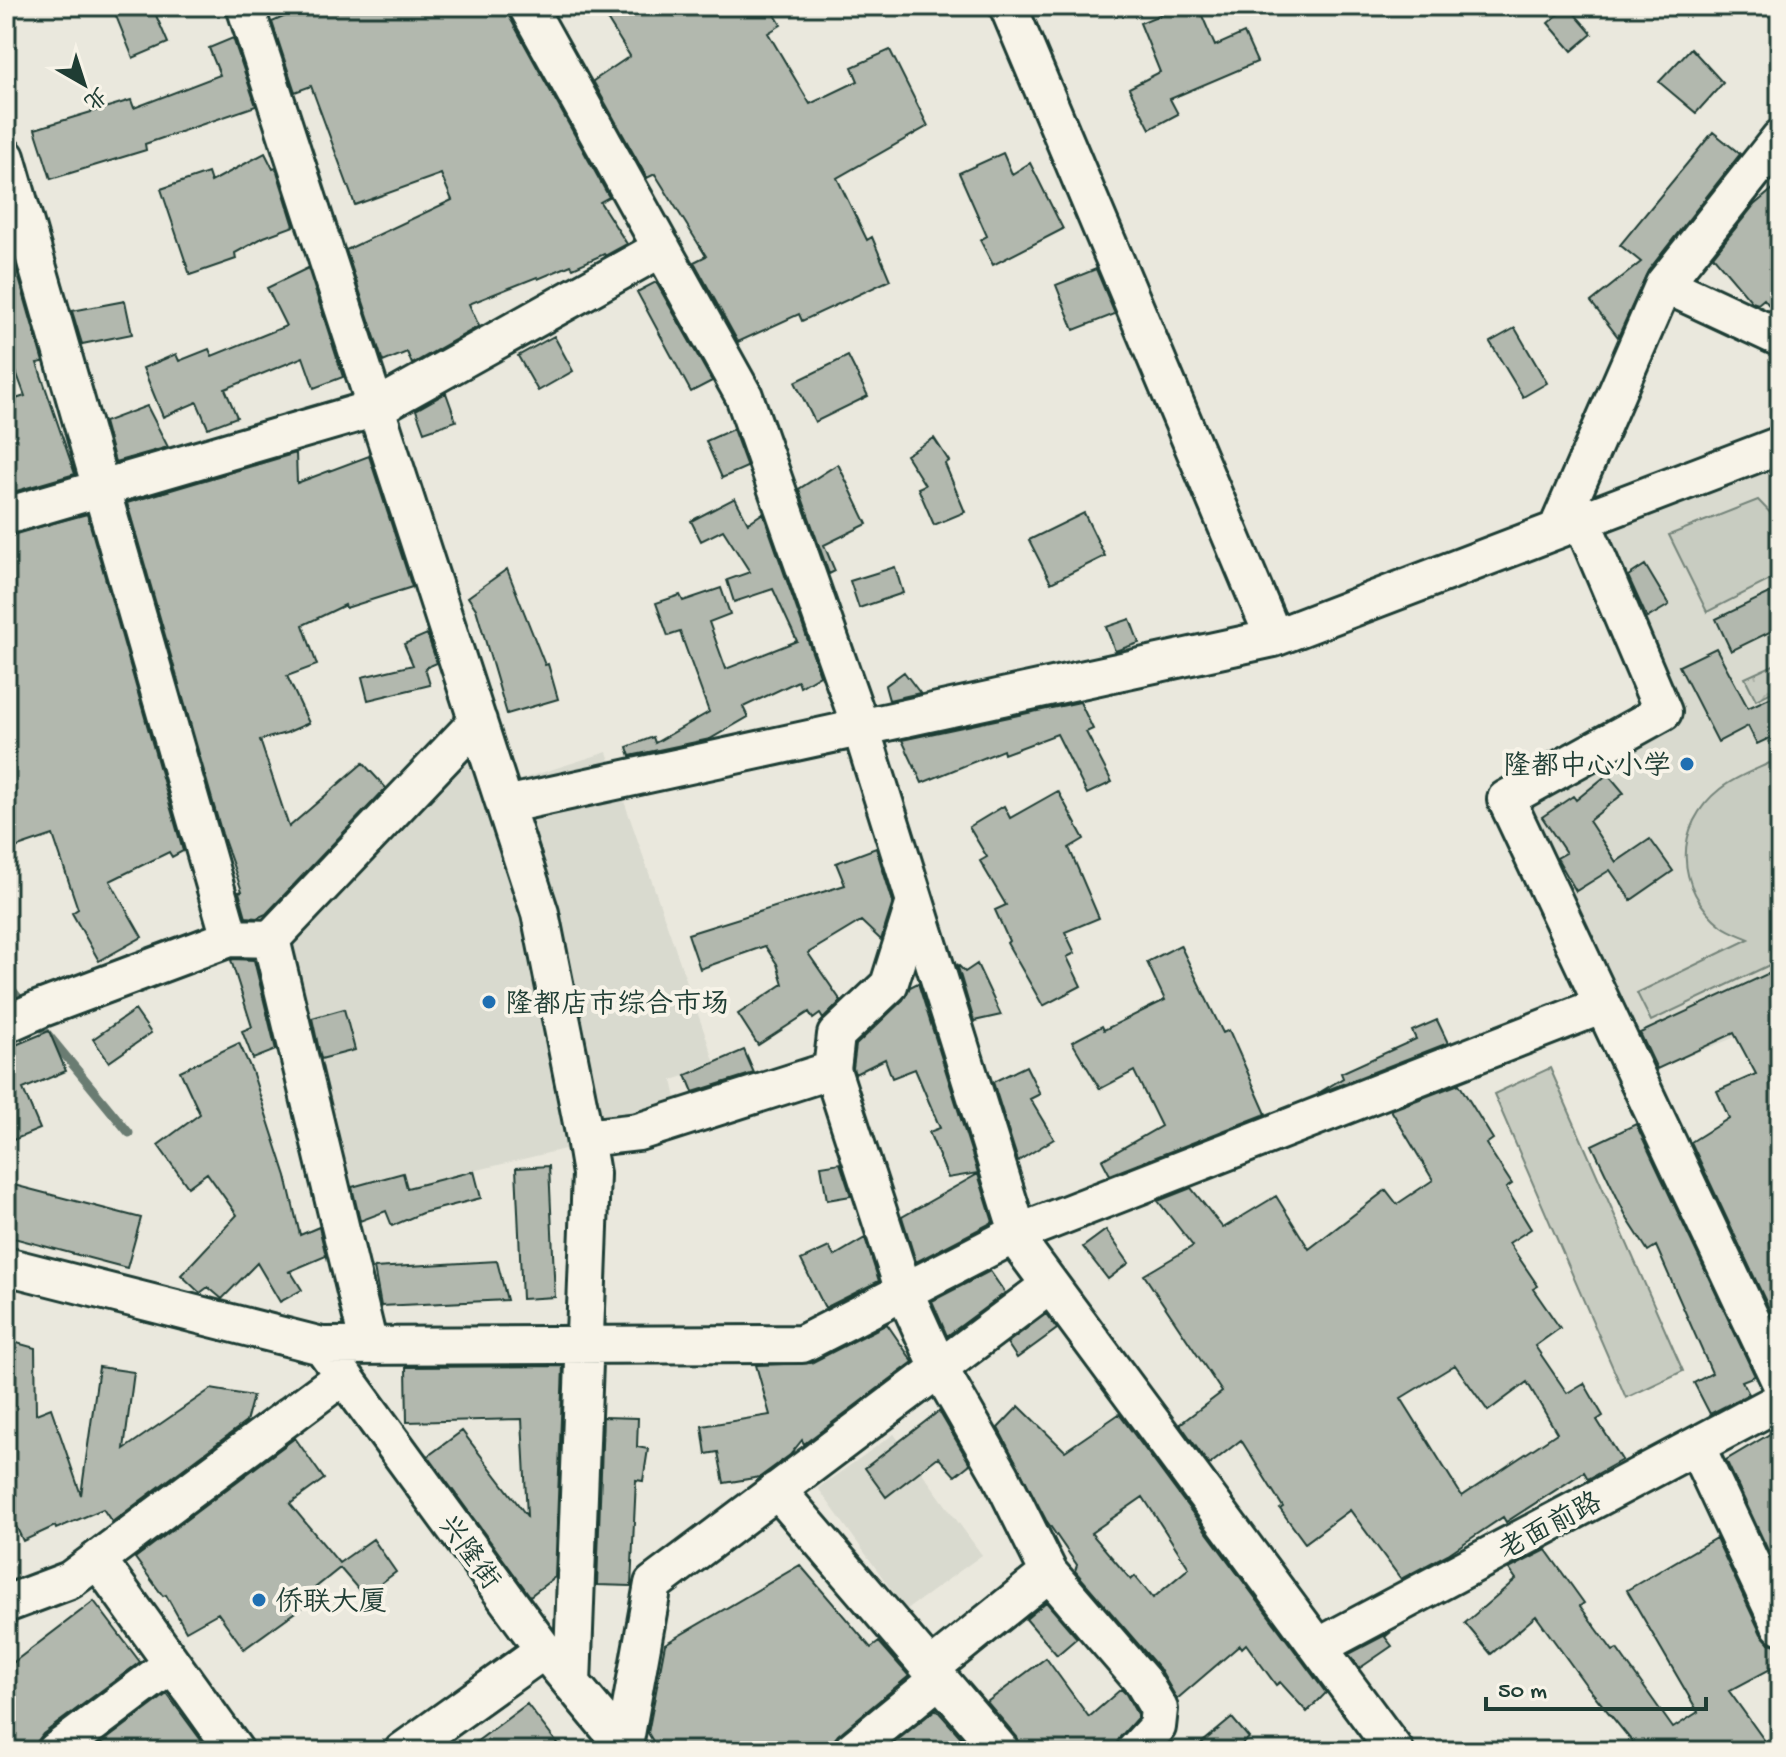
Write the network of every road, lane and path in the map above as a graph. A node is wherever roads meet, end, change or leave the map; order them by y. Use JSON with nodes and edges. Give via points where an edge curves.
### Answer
{"nodes":[{"id":1,"x":245,"y":6,"type":"edge"},
{"id":2,"x":527,"y":6,"type":"edge"},
{"id":3,"x":1008,"y":6,"type":"edge"},
{"id":4,"x":1780,"y":138,"type":"edge"},
{"id":5,"x":6,"y":157,"type":"edge"},
{"id":6,"x":662,"y":248,"type":"junction"},
{"id":7,"x":1664,"y":284,"type":"junction"},
{"id":8,"x":1780,"y":338,"type":"edge"},
{"id":9,"x":376,"y":408,"type":"junction"},
{"id":10,"x":1776,"y":455,"type":"edge"},
{"id":11,"x":101,"y":488,"type":"junction"},
{"id":12,"x":6,"y":516,"type":"edge"},
{"id":13,"x":1569,"y":526,"type":"junction"},
{"id":14,"x":1274,"y":638,"type":"junction"},
{"id":15,"x":478,"y":721,"type":"junction"},
{"id":16,"x":861,"y":728,"type":"junction"},
{"id":17,"x":505,"y":805,"type":"junction"},
{"id":18,"x":915,"y":902,"type":"junction"},
{"id":19,"x":230,"y":938,"type":"junction"},
{"id":20,"x":271,"y":939,"type":"junction"},
{"id":21,"x":1603,"y":1005,"type":"junction"},
{"id":22,"x":22,"y":1017,"type":"edge"},
{"id":23,"x":832,"y":1070,"type":"junction"},
{"id":24,"x":585,"y":1138,"type":"junction"},
{"id":25,"x":1018,"y":1233,"type":"junction"},
{"id":26,"x":6,"y":1266,"type":"edge"},
{"id":27,"x":1050,"y":1285,"type":"junction"},
{"id":28,"x":904,"y":1291,"type":"junction"},
{"id":29,"x":585,"y":1345,"type":"junction"},
{"id":30,"x":322,"y":1346,"type":"junction"},
{"id":31,"x":369,"y":1346,"type":"junction"},
{"id":32,"x":939,"y":1368,"type":"junction"},
{"id":33,"x":343,"y":1376,"type":"junction"},
{"id":34,"x":1780,"y":1381,"type":"edge"},
{"id":35,"x":1780,"y":1401,"type":"edge"},
{"id":36,"x":1696,"y":1446,"type":"junction"},
{"id":37,"x":777,"y":1490,"type":"junction"},
{"id":38,"x":98,"y":1560,"type":"junction"},
{"id":39,"x":1049,"y":1573,"type":"junction"},
{"id":40,"x":6,"y":1604,"type":"edge"},
{"id":41,"x":1780,"y":1625,"type":"edge"},
{"id":42,"x":1318,"y":1647,"type":"junction"},
{"id":43,"x":544,"y":1650,"type":"junction"},
{"id":44,"x":172,"y":1664,"type":"junction"},
{"id":45,"x":935,"y":1674,"type":"junction"},
{"id":46,"x":572,"y":1684,"type":"junction"},
{"id":47,"x":222,"y":1747,"type":"edge"},
{"id":48,"x":626,"y":1748,"type":"edge"},
{"id":49,"x":56,"y":1751,"type":"edge"},
{"id":50,"x":403,"y":1751,"type":"edge"},
{"id":51,"x":851,"y":1751,"type":"edge"},
{"id":52,"x":1001,"y":1751,"type":"edge"},
{"id":53,"x":1135,"y":1751,"type":"edge"},
{"id":54,"x":1395,"y":1751,"type":"edge"}],
"edges":[{"from":1,"to":9,"type":"street"},
{"from":2,"to":6,"type":"street"},
{"from":3,"to":14,"type":"street"},
{"from":4,"to":7,"type":"street"},
{"from":5,"to":11,"type":"street"},
{"from":6,"to":9,"type":"street"},
{"from":6,"to":16,"type":"street","via":[[744,396]]},
{"from":7,"to":8,"type":"street"},
{"from":7,"to":13,"type":"street"},
{"from":9,"to":11,"type":"street"},
{"from":9,"to":15,"type":"street"},
{"from":10,"to":13,"type":"street"},
{"from":11,"to":12,"type":"street"},
{"from":11,"to":19,"type":"street"},
{"from":13,"to":14,"type":"street"},
{"from":13,"to":21,"type":"street","via":[[1663,712],[1506,799]]},
{"from":14,"to":16,"type":"street"},
{"from":15,"to":17,"type":"street"},
{"from":15,"to":20,"type":"street"},
{"from":16,"to":17,"type":"street"},
{"from":16,"to":18,"type":"street"},
{"from":17,"to":24,"type":"street","via":[[540,913]]},
{"from":18,"to":23,"type":"street","via":[[889,985],[836,1035]]},
{"from":18,"to":25,"type":"street"},
{"from":19,"to":20,"type":"street"},
{"from":19,"to":22,"type":"street"},
{"from":20,"to":31,"type":"street"},
{"from":21,"to":25,"type":"street"},
{"from":21,"to":34,"type":"street"},
{"from":23,"to":24,"type":"street","via":[[638,1132]]},
{"from":23,"to":28,"type":"street"},
{"from":24,"to":29,"type":"street","via":[[591,1174]]},
{"from":25,"to":27,"type":"street"},
{"from":25,"to":28,"type":"street"},
{"from":26,"to":30,"type":"street"},
{"from":27,"to":32,"type":"street"},
{"from":27,"to":42,"type":"street"},
{"from":28,"to":29,"type":"street","via":[[802,1344]]},
{"from":28,"to":32,"type":"street"},
{"from":29,"to":31,"type":"street"},
{"from":29,"to":46,"type":"street"},
{"from":30,"to":31,"type":"street"},
{"from":30,"to":33,"type":"street","name":"兴隆街"},
{"from":32,"to":37,"type":"street"},
{"from":32,"to":39,"type":"street"},
{"from":33,"to":38,"type":"street"},
{"from":33,"to":43,"type":"street","name":"兴隆街"},
{"from":35,"to":36,"type":"street","name":"老面前路"},
{"from":36,"to":41,"type":"street"},
{"from":36,"to":42,"type":"street","name":"老面前路"},
{"from":37,"to":45,"type":"street"},
{"from":37,"to":48,"type":"street","via":[[653,1584]]},
{"from":38,"to":40,"type":"street","via":[[70,1580]]},
{"from":38,"to":44,"type":"street"},
{"from":39,"to":45,"type":"street"},
{"from":39,"to":53,"type":"street","via":[[1143,1682],[1159,1709],[1157,1727]]},
{"from":42,"to":54,"type":"street"},
{"from":43,"to":46,"type":"street","name":"兴隆街"},
{"from":43,"to":50,"type":"street"},
{"from":44,"to":47,"type":"street"},
{"from":44,"to":49,"type":"street"},
{"from":45,"to":51,"type":"street"},
{"from":45,"to":52,"type":"street"},
{"from":46,"to":48,"type":"street","name":"兴隆街"}]}
